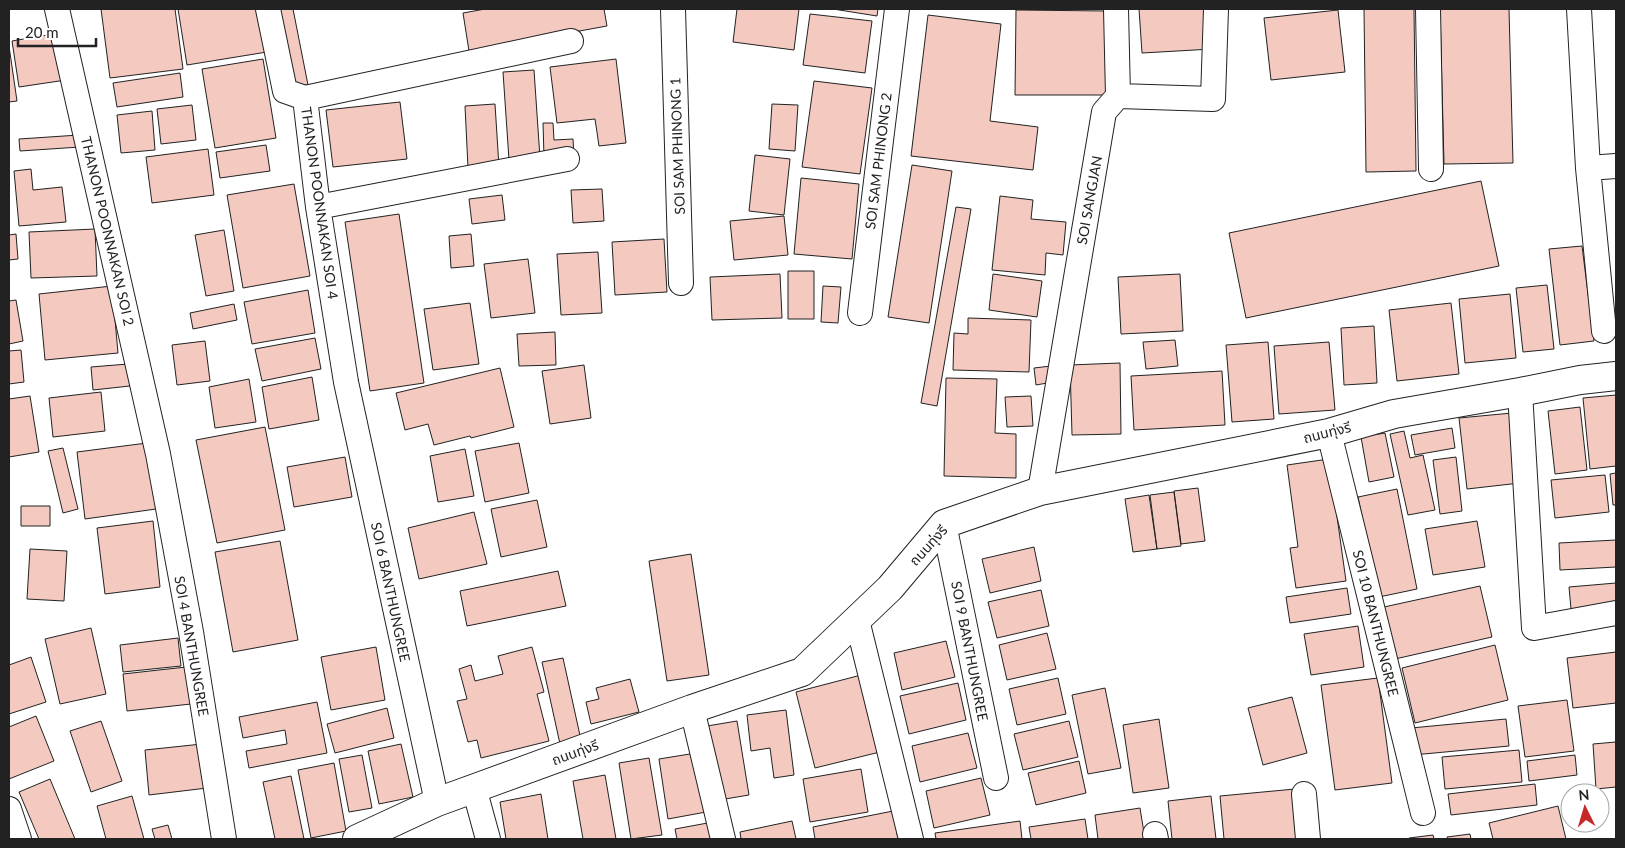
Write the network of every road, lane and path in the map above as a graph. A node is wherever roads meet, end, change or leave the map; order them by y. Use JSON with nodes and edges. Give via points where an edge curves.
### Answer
{"nodes":[{"id":1,"x":57,"y":9,"type":"edge"},
{"id":2,"x":268,"y":9,"type":"edge"},
{"id":3,"x":673,"y":9,"type":"edge"},
{"id":4,"x":897,"y":9,"type":"edge"},
{"id":5,"x":1116,"y":9,"type":"edge"},
{"id":6,"x":1216,"y":9,"type":"edge"},
{"id":7,"x":1428,"y":9,"type":"edge"},
{"id":8,"x":1579,"y":9,"type":"edge"},
{"id":9,"x":571,"y":41,"type":"dead end"},
{"id":10,"x":1118,"y":96,"type":"junction"},
{"id":11,"x":305,"y":98,"type":"junction"},
{"id":12,"x":567,"y":159,"type":"dead end"},
{"id":13,"x":1616,"y":166,"type":"edge"},
{"id":14,"x":1588,"y":168,"type":"junction"},
{"id":15,"x":1431,"y":169,"type":"dead end"},
{"id":16,"x":318,"y":207,"type":"junction"},
{"id":17,"x":681,"y":283,"type":"dead end"},
{"id":18,"x":860,"y":313,"type":"dead end"},
{"id":19,"x":1604,"y":332,"type":"dead end"},
{"id":20,"x":1616,"y":376,"type":"edge"},
{"id":21,"x":346,"y":382,"type":"joint"},
{"id":22,"x":1520,"y":392,"type":"junction"},
{"id":23,"x":1329,"y":433,"type":"junction"},
{"id":24,"x":158,"y":454,"type":"joint"},
{"id":25,"x":1040,"y":491,"type":"junction"},
{"id":26,"x":944,"y":524,"type":"junction"},
{"id":27,"x":1616,"y":613,"type":"edge"},
{"id":28,"x":857,"y":620,"type":"junction"},
{"id":29,"x":692,"y":709,"type":"junction"},
{"id":30,"x":996,"y":778,"type":"dead end"},
{"id":31,"x":474,"y":788,"type":"junction"},
{"id":32,"x":1304,"y":794,"type":"dead end"},
{"id":33,"x":437,"y":802,"type":"junction"},
{"id":34,"x":9,"y":809,"type":"edge"},
{"id":35,"x":1423,"y":813,"type":"dead end"},
{"id":36,"x":19,"y":839,"type":"edge"},
{"id":37,"x":224,"y":839,"type":"edge"},
{"id":38,"x":357,"y":839,"type":"edge"},
{"id":39,"x":488,"y":839,"type":"edge"},
{"id":40,"x":723,"y":839,"type":"edge"},
{"id":41,"x":911,"y":839,"type":"edge"},
{"id":42,"x":1308,"y":839,"type":"edge"}],
"edges":[{"from":1,"to":24,"type":"street","name":"THANON POONNAKAN SOI 2"},
{"from":2,"to":11,"type":"street","name":"THANON POONNAKAN SOI 4","via":[[285,91]]},
{"from":3,"to":17,"type":"street","name":"SOI SAM PHINONG 1"},
{"from":4,"to":18,"type":"street","name":"SOI SAM PHINONG 2"},
{"from":5,"to":10,"type":"street"},
{"from":6,"to":10,"type":"street","via":[[1213,99]]},
{"from":7,"to":15,"type":"street"},
{"from":8,"to":14,"type":"street"},
{"from":9,"to":11,"type":"street"},
{"from":10,"to":25,"type":"street","name":"SOI SANGJAN","via":[[1104,112]]},
{"from":11,"to":16,"type":"street","name":"THANON POONNAKAN SOI 4"},
{"from":12,"to":16,"type":"street"},
{"from":13,"to":14,"type":"street"},
{"from":14,"to":19,"type":"street"},
{"from":16,"to":21,"type":"street","name":"THANON POONNAKAN SOI 4"},
{"from":20,"to":22,"type":"street","name":"ถนนทุ่งรี"},
{"from":21,"to":33,"type":"street","name":"SOI 6 BANTHUNGREE"},
{"from":22,"to":23,"type":"street","name":"ถนนทุ่งรี","via":[[1394,414]]},
{"from":22,"to":27,"type":"street","via":[[1534,628]]},
{"from":23,"to":25,"type":"street","name":"ถนนทุ่งรี"},
{"from":23,"to":35,"type":"street","name":"SOI 10 BANTHUNGREE"},
{"from":24,"to":37,"type":"street","name":"SOI 4 BANTHUNGREE"},
{"from":25,"to":26,"type":"street","name":"ถนนทุ่งรี"},
{"from":26,"to":28,"type":"street","name":"ถนนทุ่งรี","via":[[890,588]]},
{"from":26,"to":30,"type":"street","name":"SOI 9 BANTHUNGREE"},
{"from":28,"to":29,"type":"street","name":"ถนนทุ่งรี","via":[[802,672]]},
{"from":28,"to":41,"type":"street"},
{"from":29,"to":31,"type":"street","name":"ถนนทุ่งรี"},
{"from":29,"to":40,"type":"street"},
{"from":31,"to":33,"type":"street","name":"ถนนทุ่งรี"},
{"from":31,"to":39,"type":"street"},
{"from":32,"to":42,"type":"street"},
{"from":33,"to":38,"type":"street","name":"ถนนทุ่งรี"},
{"from":34,"to":36,"type":"street"}]}
